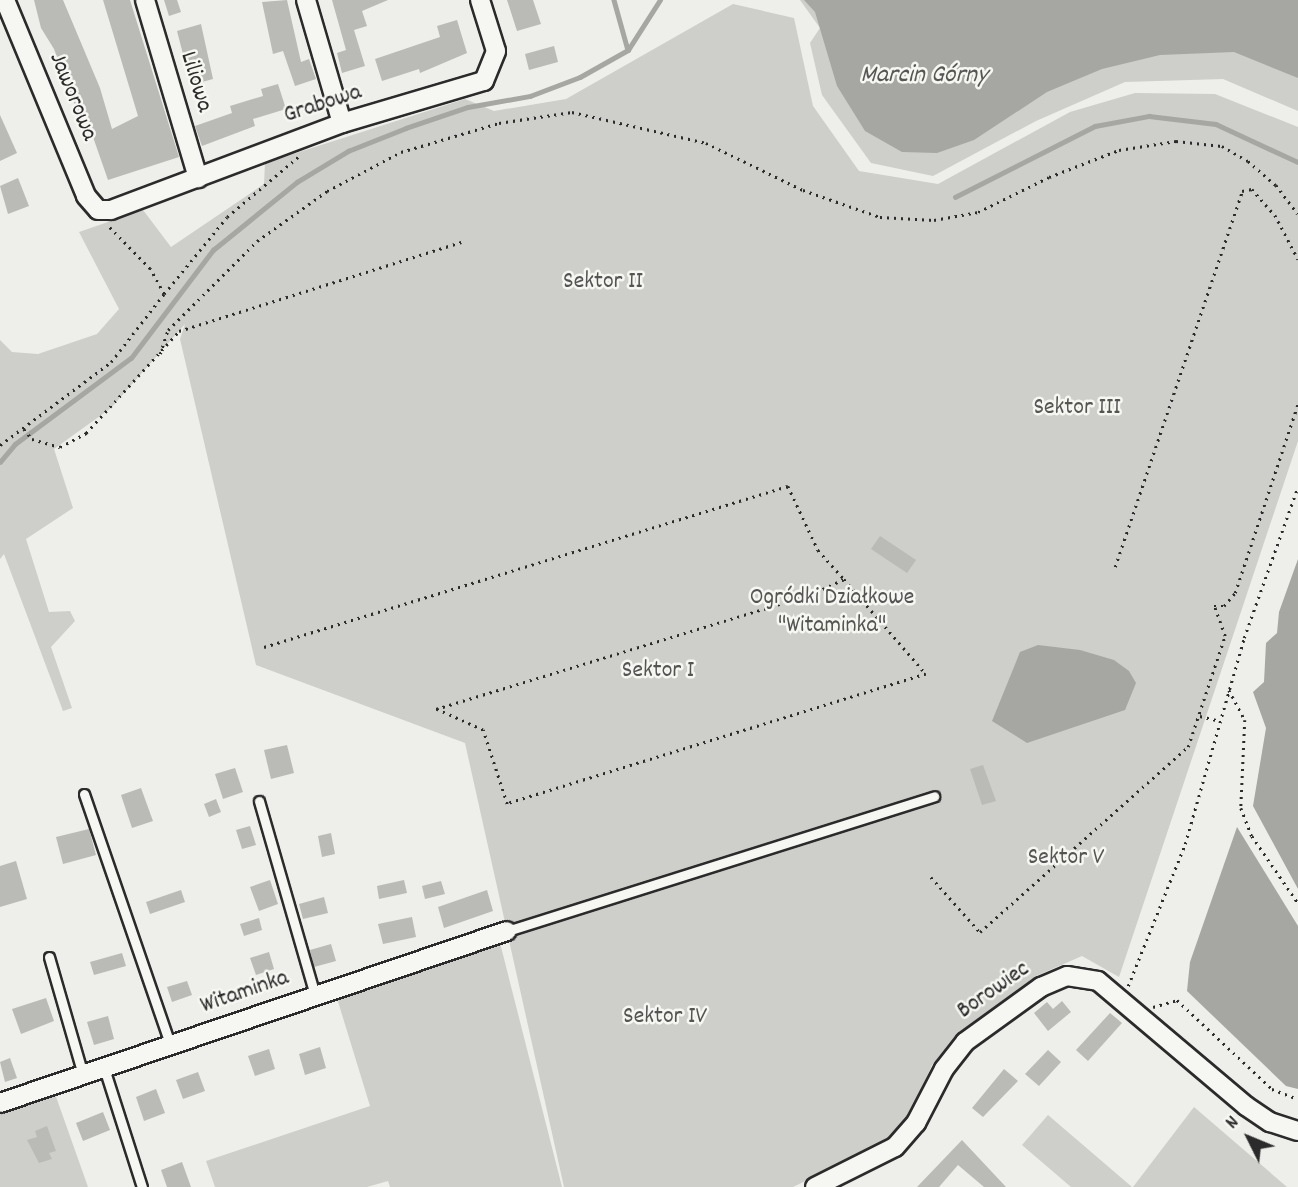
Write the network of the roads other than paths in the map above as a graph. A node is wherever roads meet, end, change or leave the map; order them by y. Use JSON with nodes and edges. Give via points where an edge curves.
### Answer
{"nodes":[{"id":1,"x":5,"y":0,"type":"edge"},
{"id":2,"x":145,"y":0,"type":"edge"},
{"id":3,"x":306,"y":0,"type":"edge"},
{"id":4,"x":480,"y":0,"type":"edge"},
{"id":5,"x":342,"y":122,"type":"junction"},
{"id":6,"x":198,"y":178,"type":"junction"},
{"id":7,"x":98,"y":210,"type":"joint"},
{"id":8,"x":84,"y":794,"type":"dead end"},
{"id":9,"x":934,"y":796,"type":"dead end"},
{"id":10,"x":258,"y":801,"type":"dead end"},
{"id":11,"x":507,"y":931,"type":"joint"},
{"id":12,"x":49,"y":957,"type":"dead end"},
{"id":13,"x":315,"y":995,"type":"junction"},
{"id":14,"x":170,"y":1045,"type":"junction"},
{"id":15,"x":104,"y":1068,"type":"junction"},
{"id":16,"x":83,"y":1075,"type":"junction"},
{"id":17,"x":0,"y":1103,"type":"edge"},
{"id":18,"x":1298,"y":1131,"type":"edge"},
{"id":19,"x":142,"y":1187,"type":"edge"},
{"id":20,"x":815,"y":1187,"type":"edge"}],
"edges":[{"from":1,"to":7,"type":"street","name":"Jaworowa","via":[[86,196]]},
{"from":2,"to":6,"type":"street","name":"Liliowa"},
{"from":3,"to":5,"type":"street"},
{"from":4,"to":5,"type":"street","name":"Grabowa","via":[[496,51],[484,81]]},
{"from":5,"to":6,"type":"street","name":"Grabowa"},
{"from":6,"to":7,"type":"street","name":"Grabowa","via":[[111,210]]},
{"from":8,"to":14,"type":"lane"},
{"from":9,"to":11,"type":"lane"},
{"from":10,"to":13,"type":"lane"},
{"from":11,"to":13,"type":"street","name":"Witaminka"},
{"from":12,"to":16,"type":"lane"},
{"from":13,"to":14,"type":"street","name":"Witaminka"},
{"from":14,"to":15,"type":"street","name":"Witaminka"},
{"from":15,"to":16,"type":"street","name":"Witaminka"},
{"from":15,"to":19,"type":"lane"},
{"from":16,"to":17,"type":"street","name":"Witaminka"},
{"from":18,"to":20,"type":"street","name":"Borowiec","via":[[1269,1122],[1246,1106],[1098,981],[1081,976],[1058,978],[960,1047],[916,1123],[895,1147]]}]}
